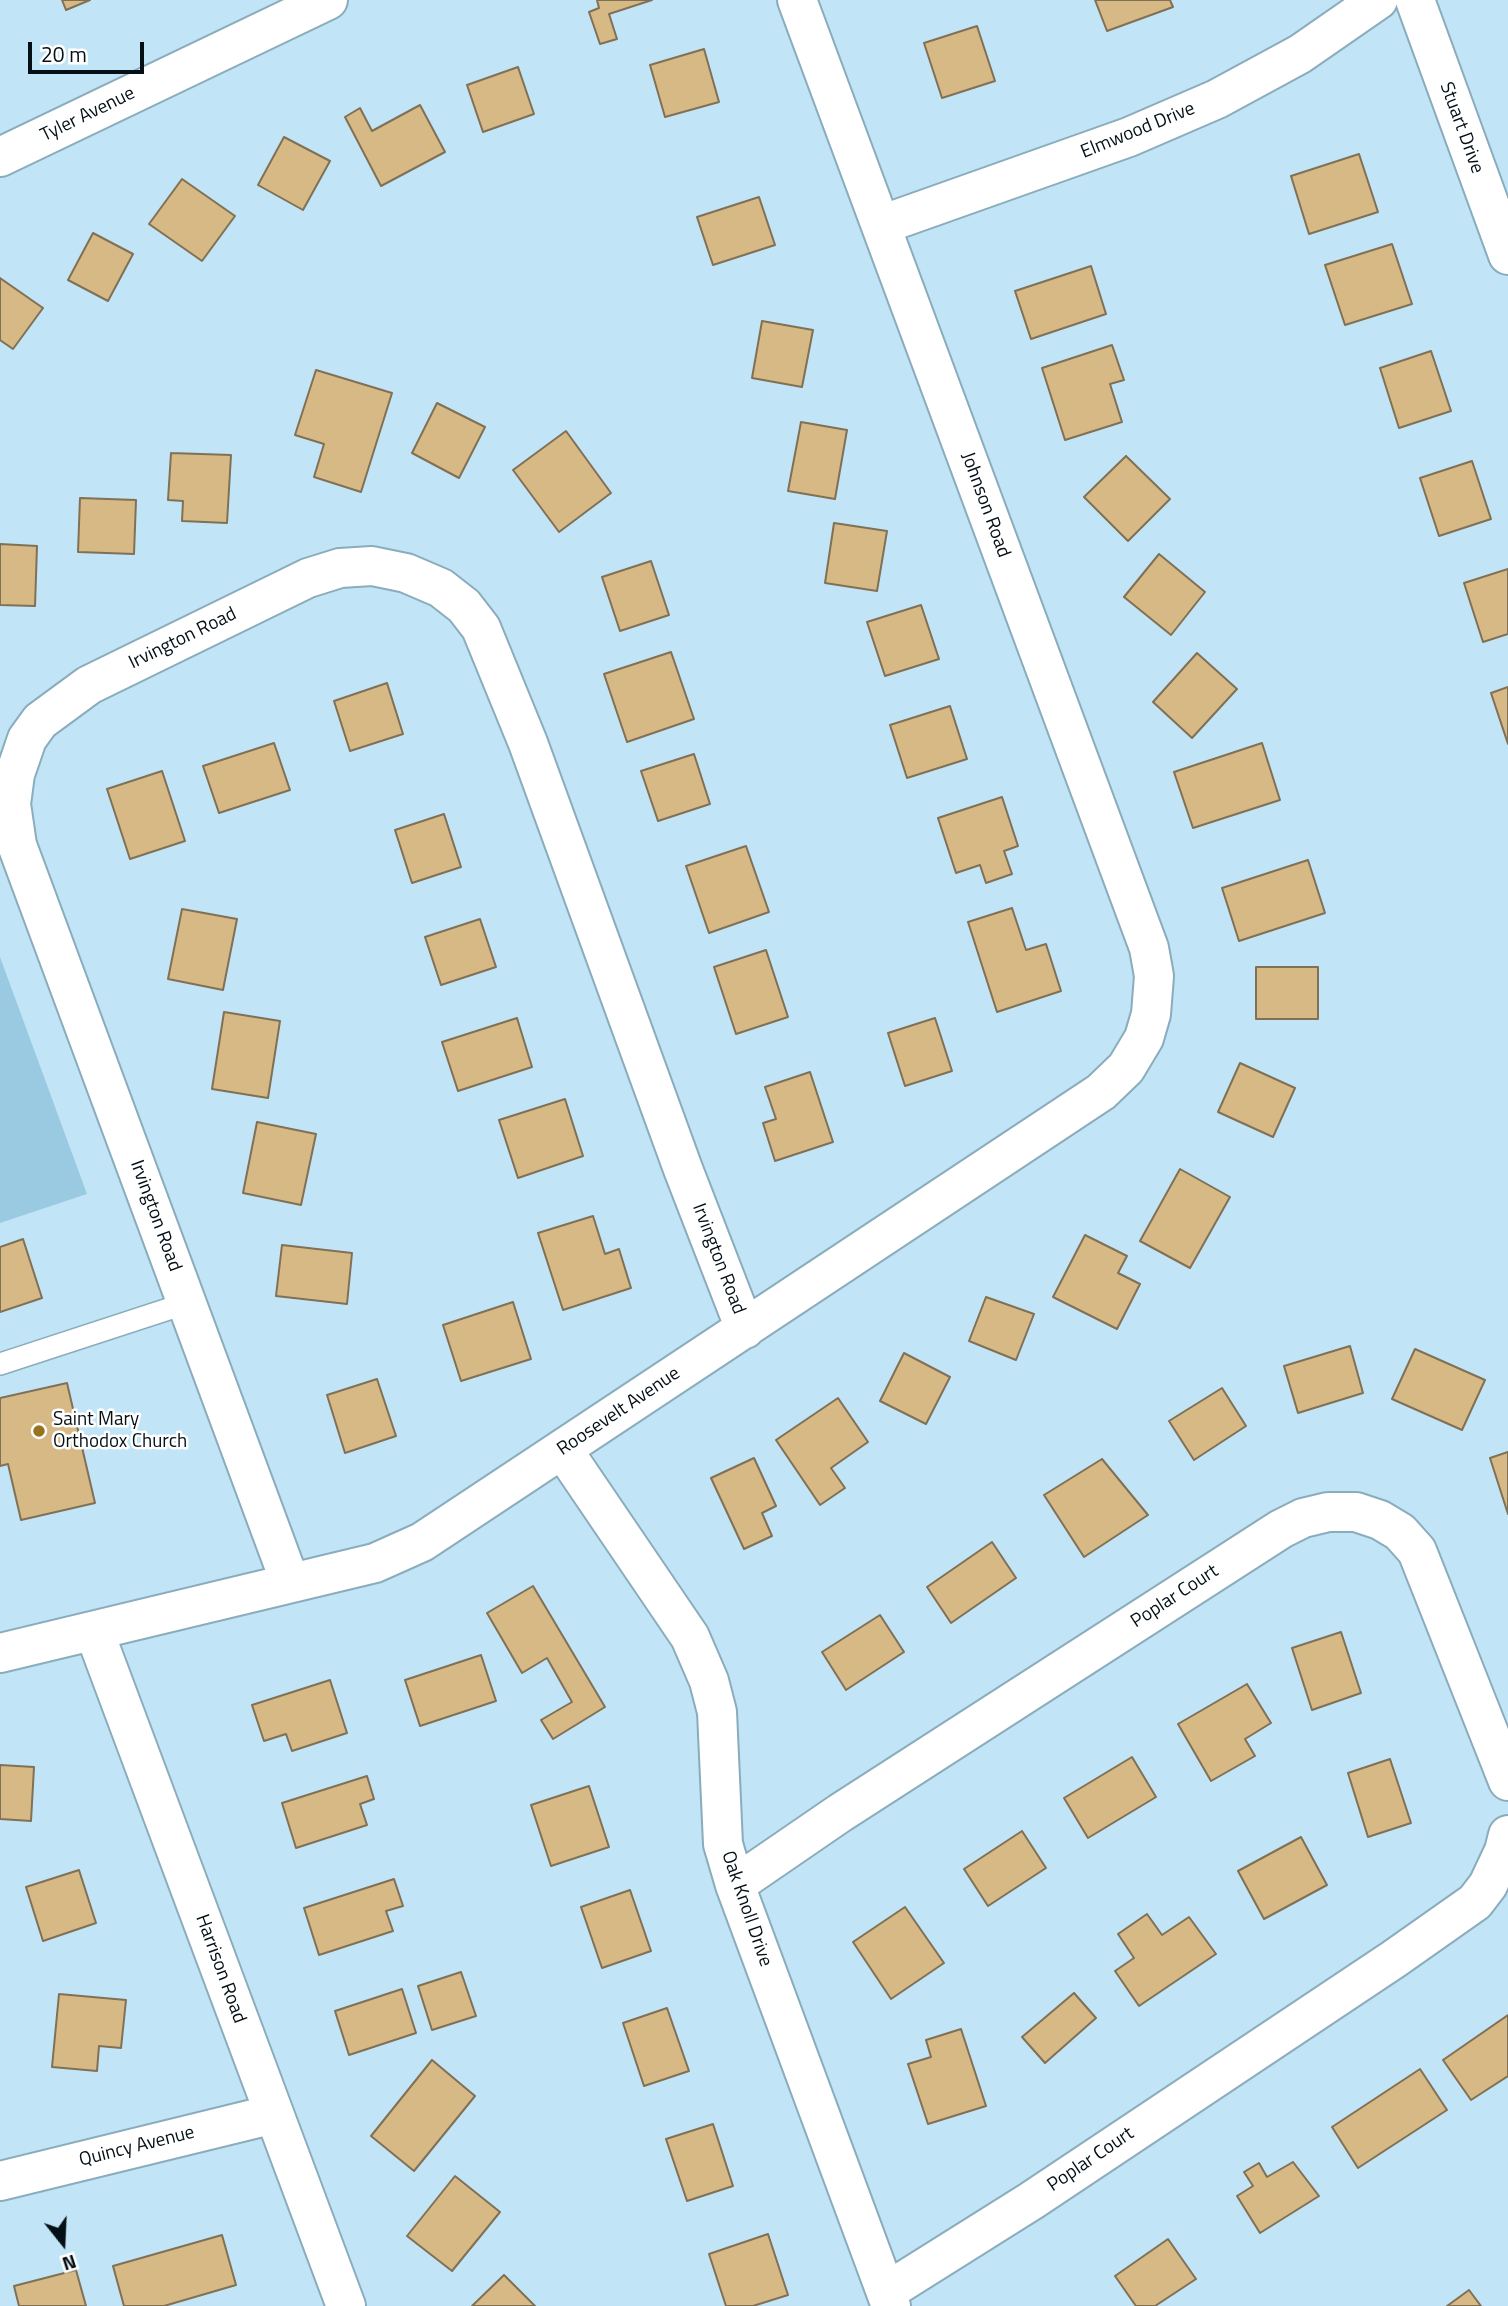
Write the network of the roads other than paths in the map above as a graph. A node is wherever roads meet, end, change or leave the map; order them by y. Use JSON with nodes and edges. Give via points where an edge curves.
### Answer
{"nodes":[{"id":1,"x":328,"y":0,"type":"edge"},
{"id":2,"x":797,"y":0,"type":"edge"},
{"id":3,"x":1378,"y":0,"type":"edge"},
{"id":4,"x":1415,"y":0,"type":"edge"},
{"id":5,"x":0,"y":157,"type":"edge"},
{"id":6,"x":881,"y":225,"type":"junction"},
{"id":7,"x":1508,"y":255,"type":"edge"},
{"id":8,"x":1151,"y":1014,"type":"joint"},
{"id":9,"x":187,"y":1303,"type":"junction"},
{"id":10,"x":745,"y":1329,"type":"junction"},
{"id":11,"x":0,"y":1364,"type":"edge"},
{"id":12,"x":563,"y":1450,"type":"junction"},
{"id":13,"x":290,"y":1582,"type":"junction"},
{"id":14,"x":94,"y":1631,"type":"junction"},
{"id":15,"x":0,"y":1653,"type":"edge"},
{"id":16,"x":1508,"y":1781,"type":"edge"},
{"id":17,"x":1508,"y":1835,"type":"edge"},
{"id":18,"x":735,"y":1885,"type":"junction"},
{"id":19,"x":274,"y":2114,"type":"junction"},
{"id":20,"x":0,"y":2181,"type":"edge"},
{"id":21,"x":888,"y":2299,"type":"edge"},
{"id":22,"x":346,"y":2306,"type":"edge"}],
"edges":[{"from":1,"to":5,"type":"street","name":"Tyler Avenue"},
{"from":2,"to":6,"type":"street","name":"Johnson Road"},
{"from":3,"to":6,"type":"street","name":"Elmwood Drive","via":[[1300,54],[1217,99],[1129,137]]},
{"from":4,"to":7,"type":"street","name":"Stuart Drive"},
{"from":6,"to":8,"type":"street","name":"Johnson Road","via":[[1149,948],[1154,976]]},
{"from":8,"to":10,"type":"street","name":"Roosevelt Avenue","via":[[1144,1038],[1126,1068],[1101,1092]]},
{"from":9,"to":10,"type":"street","name":"Irvington Road","via":[[17,845],[11,804],[15,774],[27,740],[40,721],[89,685],[308,578],[340,568],[372,566],[406,573],[442,588],[481,628]]},
{"from":9,"to":11,"type":"lane"},
{"from":9,"to":13,"type":"street","name":"Irvington Road"},
{"from":10,"to":12,"type":"street","name":"Roosevelt Avenue"},
{"from":12,"to":13,"type":"street","name":"Roosevelt Avenue","via":[[422,1542],[374,1563]]},
{"from":12,"to":18,"type":"street","name":"Oak Knoll Drive","via":[[690,1637],[709,1681],[717,1712],[723,1844]]},
{"from":13,"to":14,"type":"street","name":"Roosevelt Avenue"},
{"from":14,"to":15,"type":"street","name":"Roosevelt Avenue"},
{"from":14,"to":19,"type":"street","name":"Harrison Road"},
{"from":16,"to":18,"type":"street","name":"Poplar Court","via":[[1417,1551],[1400,1532],[1380,1520],[1356,1512],[1328,1512],[1281,1529],[839,1813]]},
{"from":17,"to":21,"type":"street","name":"Poplar Court","via":[[1488,1885],[1475,1902]]},
{"from":18,"to":21,"type":"street","name":"Oak Knoll Drive"},
{"from":19,"to":20,"type":"street","name":"Quincy Avenue"},
{"from":19,"to":22,"type":"street","name":"Harrison Road"}]}
